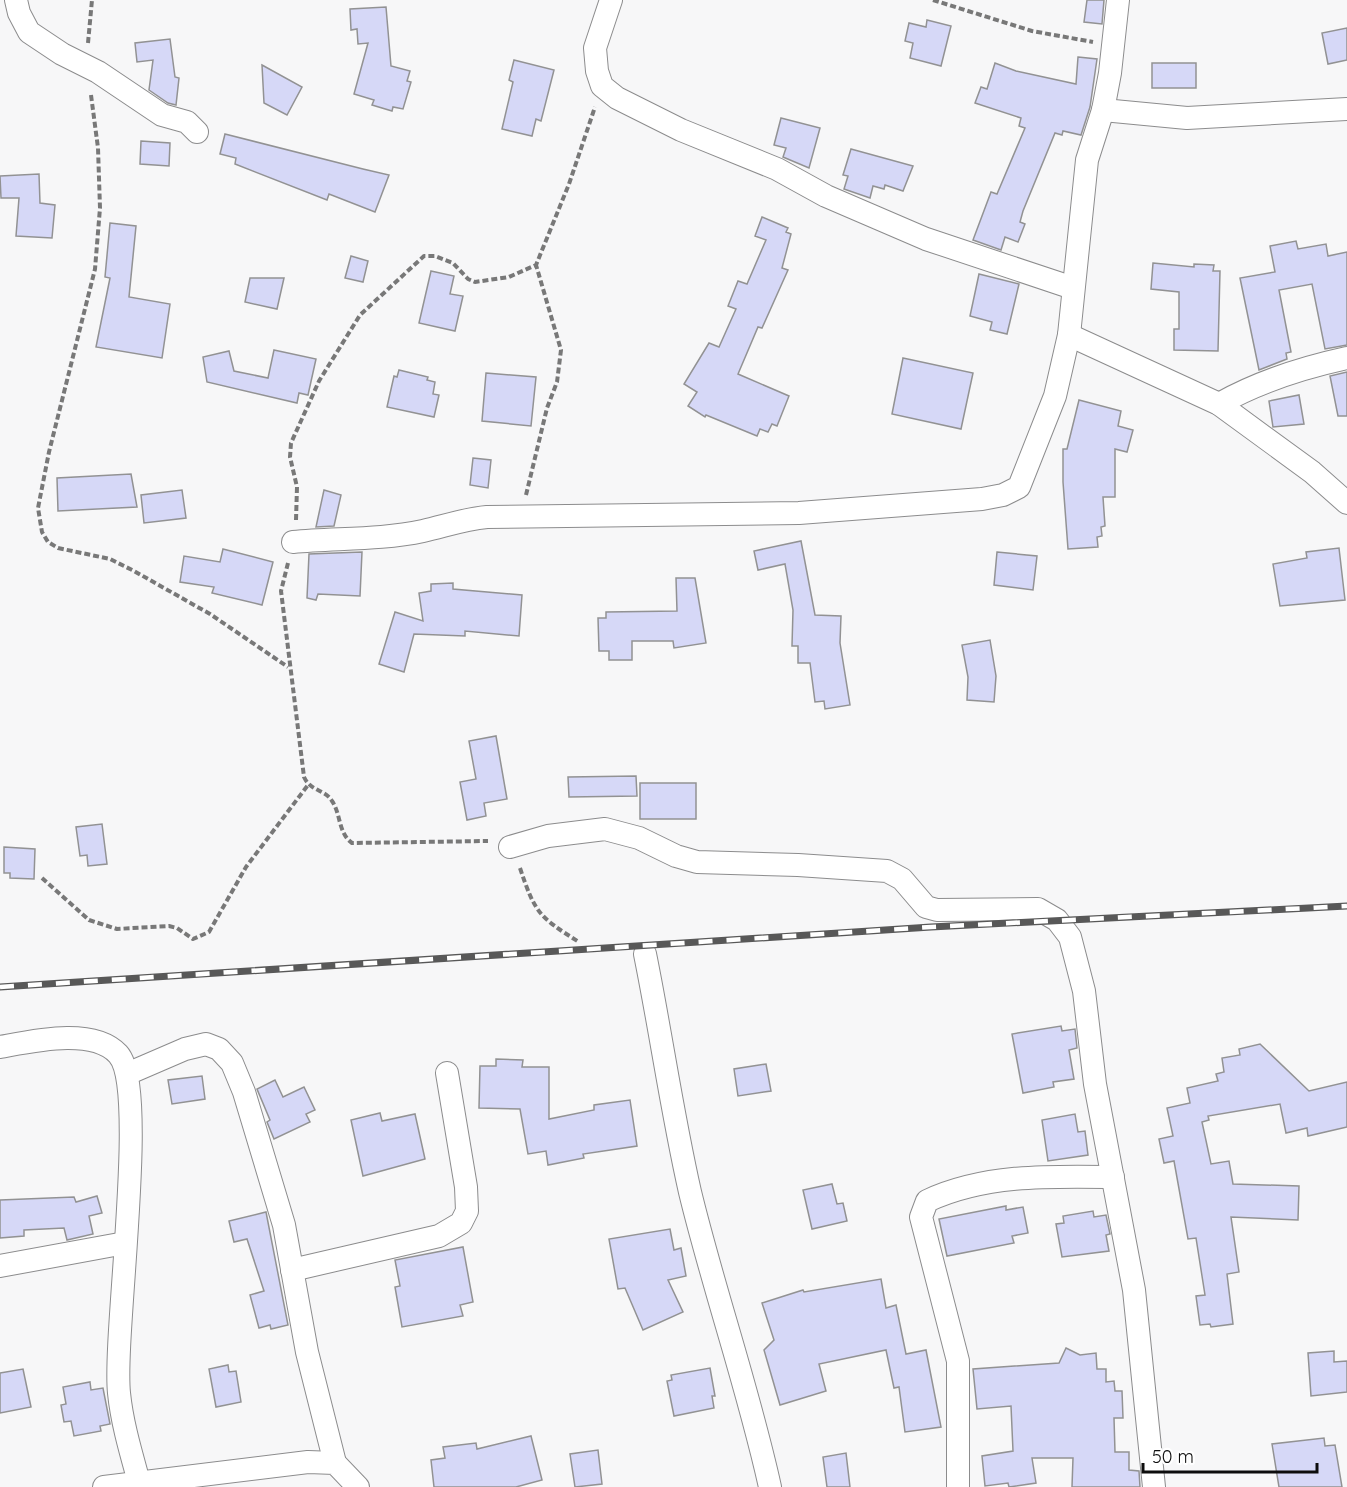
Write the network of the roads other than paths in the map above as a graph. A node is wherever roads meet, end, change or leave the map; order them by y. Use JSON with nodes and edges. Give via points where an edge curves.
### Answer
{"nodes":[{"id":1,"x":16,"y":0,"type":"edge"},
{"id":2,"x":611,"y":0,"type":"edge"},
{"id":3,"x":1118,"y":0,"type":"edge"},
{"id":4,"x":1347,"y":109,"type":"edge"},
{"id":5,"x":1102,"y":110,"type":"junction"},
{"id":6,"x":197,"y":132,"type":"dead end"},
{"id":7,"x":1073,"y":288,"type":"junction"},
{"id":8,"x":1069,"y":335,"type":"junction"},
{"id":9,"x":1347,"y":358,"type":"edge"},
{"id":10,"x":1219,"y":404,"type":"junction"},
{"id":11,"x":1347,"y":503,"type":"edge"},
{"id":12,"x":293,"y":542,"type":"dead end"},
{"id":13,"x":510,"y":847,"type":"dead end"},
{"id":14,"x":645,"y":954,"type":"dead end"},
{"id":15,"x":0,"y":1047,"type":"edge"},
{"id":16,"x":447,"y":1073,"type":"dead end"},
{"id":17,"x":127,"y":1074,"type":"junction"},
{"id":18,"x":1113,"y":1177,"type":"junction"},
{"id":19,"x":125,"y":1243,"type":"junction"},
{"id":20,"x":0,"y":1266,"type":"edge"},
{"id":21,"x":292,"y":1270,"type":"junction"},
{"id":22,"x":335,"y":1463,"type":"junction"},
{"id":23,"x":139,"y":1482,"type":"junction"},
{"id":24,"x":104,"y":1487,"type":"edge"},
{"id":25,"x":358,"y":1487,"type":"edge"},
{"id":26,"x":770,"y":1487,"type":"edge"},
{"id":27,"x":958,"y":1487,"type":"edge"},
{"id":28,"x":1154,"y":1487,"type":"edge"}],
"edges":[{"from":1,"to":6,"type":"street","via":[[29,32],[162,115],[187,122]]},
{"from":2,"to":7,"type":"street","via":[[595,48],[602,86],[616,98],[926,239]]},
{"from":3,"to":5,"type":"street"},
{"from":4,"to":5,"type":"street","via":[[1187,118]]},
{"from":5,"to":7,"type":"street","via":[[1088,160]]},
{"from":7,"to":8,"type":"street"},
{"from":8,"to":10,"type":"street"},
{"from":8,"to":12,"type":"street","via":[[1055,396],[1029,467],[1019,487],[1003,495],[799,513],[457,520],[391,535]]},
{"from":9,"to":10,"type":"street","via":[[1287,372],[1248,387]]},
{"from":10,"to":11,"type":"street","via":[[1312,472]]},
{"from":13,"to":18,"type":"street","via":[[605,829],[639,838],[697,862],[887,871],[902,879],[926,907],[937,910],[1038,909],[1057,920],[1070,937],[1084,991],[1095,1084]]},
{"from":14,"to":26,"type":"street","via":[[690,1190],[755,1419]]},
{"from":15,"to":17,"type":"street","via":[[88,1038],[105,1043],[120,1055]]},
{"from":16,"to":21,"type":"street","via":[[466,1187],[467,1211],[461,1223],[439,1236]]},
{"from":17,"to":19,"type":"street","via":[[131,1101]]},
{"from":17,"to":21,"type":"street","via":[[206,1044],[219,1049],[232,1063],[284,1225]]},
{"from":18,"to":27,"type":"street","via":[[1053,1176],[984,1183],[927,1201],[921,1217],[958,1361]]},
{"from":18,"to":28,"type":"street","via":[[1134,1290]]},
{"from":19,"to":20,"type":"street"},
{"from":19,"to":23,"type":"street","via":[[119,1392]]},
{"from":21,"to":22,"type":"street","via":[[311,1372]]},
{"from":22,"to":23,"type":"street","via":[[308,1462]]},
{"from":22,"to":25,"type":"street"},
{"from":23,"to":24,"type":"street"}]}
